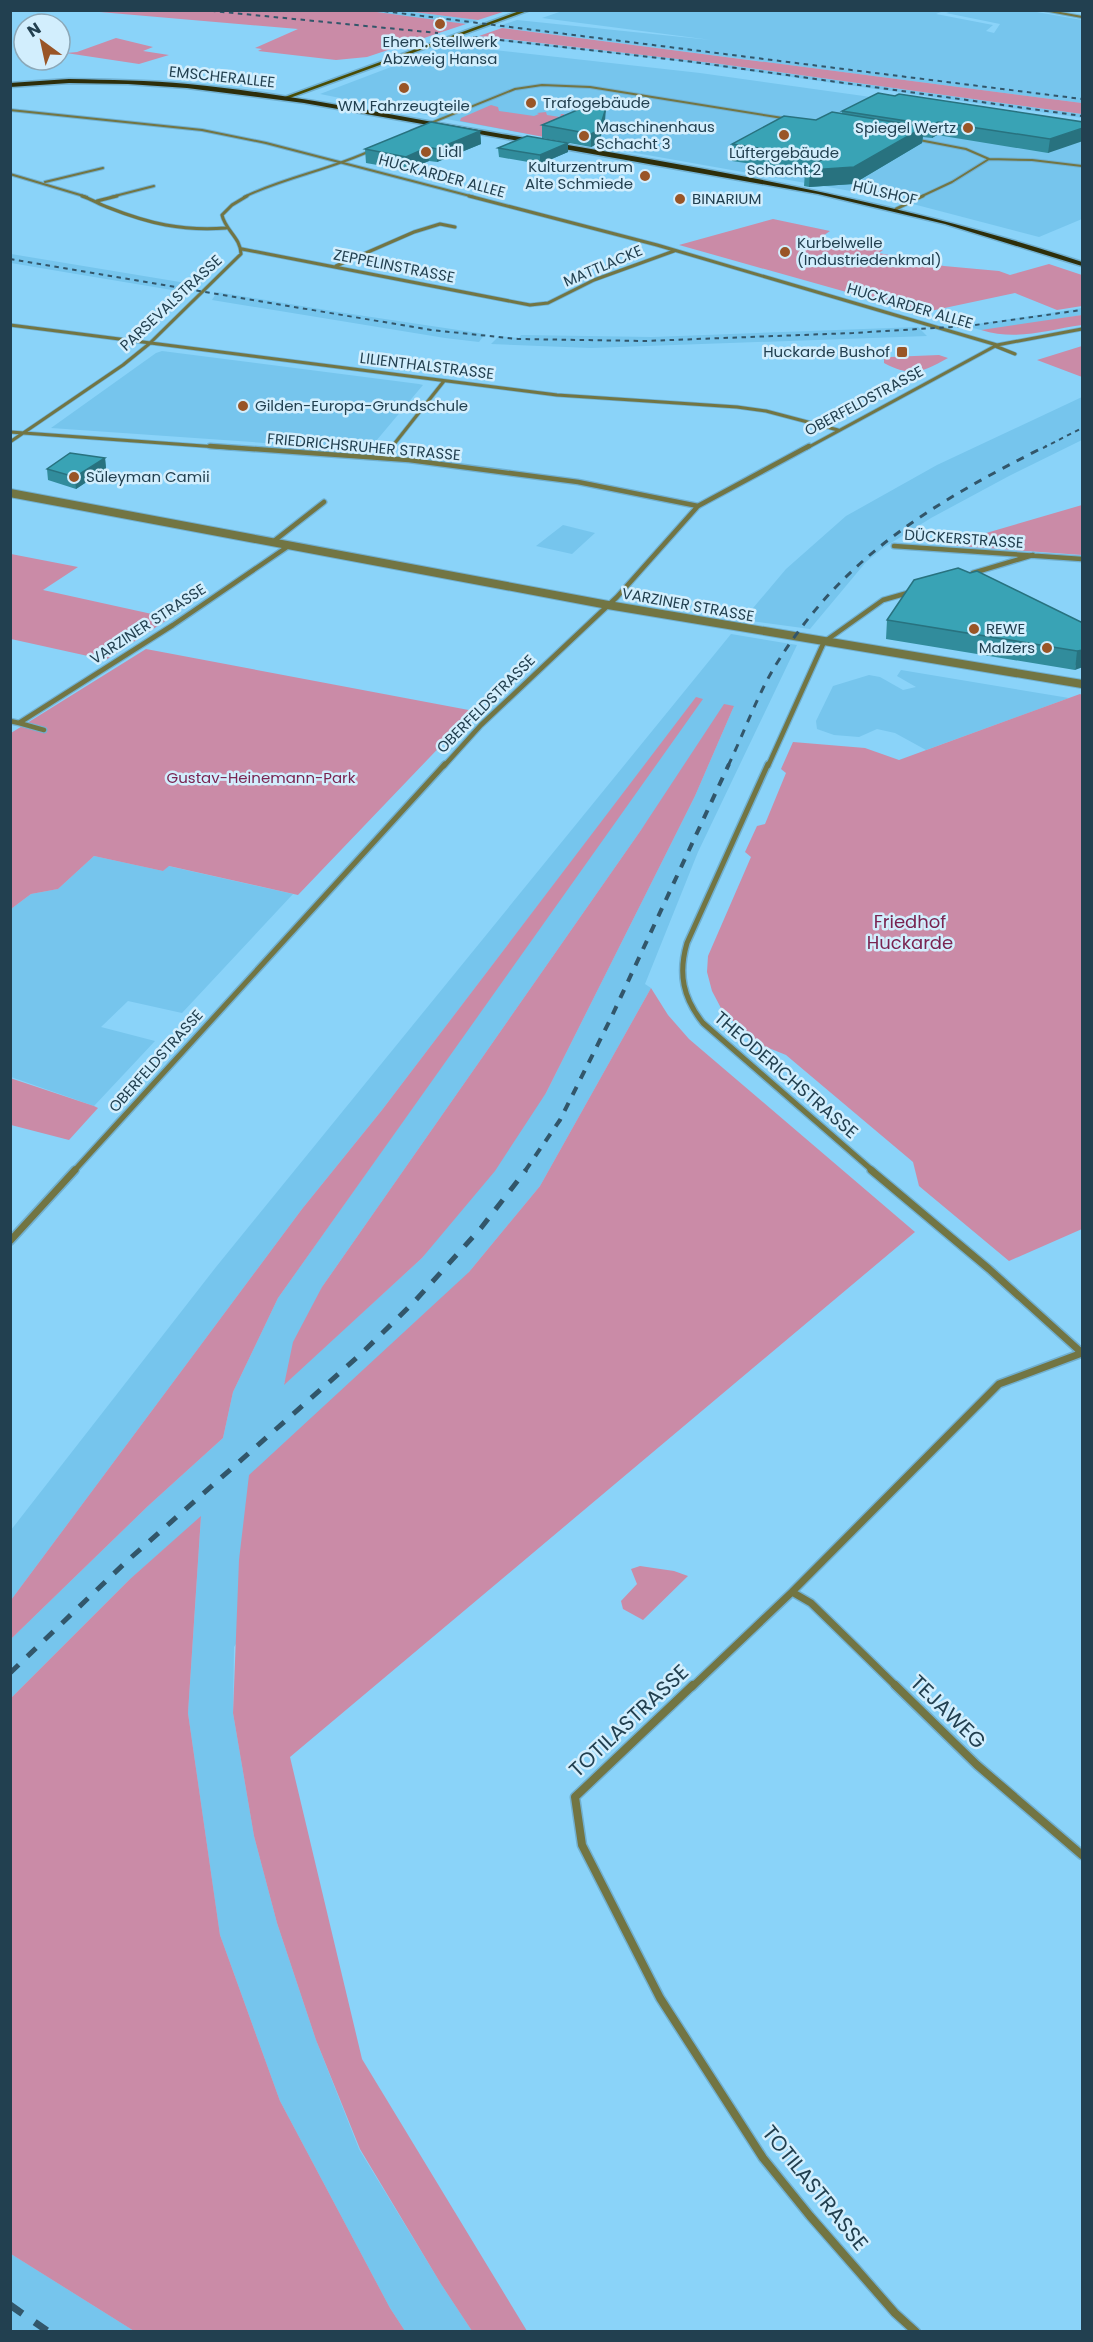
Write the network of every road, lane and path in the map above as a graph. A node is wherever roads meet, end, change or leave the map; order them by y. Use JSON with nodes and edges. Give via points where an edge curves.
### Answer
{"nodes":[{"id":1,"x":528,"y":10,"type":"edge"},
{"id":2,"x":1044,"y":10,"type":"edge"},
{"id":3,"x":1083,"y":17,"type":"edge"},
{"id":4,"x":10,"y":85,"type":"edge"},
{"id":5,"x":285,"y":98,"type":"junction"},
{"id":6,"x":10,"y":110,"type":"edge"},
{"id":7,"x":795,"y":120,"type":"edge"},
{"id":8,"x":428,"y":123,"type":"junction"},
{"id":9,"x":409,"y":132,"type":"edge"},
{"id":10,"x":910,"y":138,"type":"edge"},
{"id":11,"x":377,"y":147,"type":"edge"},
{"id":12,"x":989,"y":159,"type":"junction"},
{"id":13,"x":344,"y":163,"type":"junction"},
{"id":14,"x":1083,"y":166,"type":"edge"},
{"id":15,"x":103,"y":168,"type":"dead end"},
{"id":16,"x":10,"y":174,"type":"edge"},
{"id":17,"x":44,"y":183,"type":"junction"},
{"id":18,"x":154,"y":186,"type":"dead end"},
{"id":19,"x":96,"y":201,"type":"junction"},
{"id":20,"x":896,"y":209,"type":"junction"},
{"id":21,"x":455,"y":227,"type":"dead end"},
{"id":22,"x":226,"y":228,"type":"junction"},
{"id":23,"x":242,"y":249,"type":"junction"},
{"id":24,"x":675,"y":250,"type":"junction"},
{"id":25,"x":1083,"y":264,"type":"edge"},
{"id":26,"x":335,"y":267,"type":"junction"},
{"id":27,"x":541,"y":304,"type":"joint"},
{"id":28,"x":10,"y":325,"type":"edge"},
{"id":29,"x":1083,"y":329,"type":"edge"},
{"id":30,"x":149,"y":344,"type":"junction"},
{"id":31,"x":996,"y":346,"type":"junction"},
{"id":32,"x":1015,"y":354,"type":"dead end"},
{"id":33,"x":444,"y":381,"type":"junction"},
{"id":34,"x":839,"y":430,"type":"junction"},
{"id":35,"x":10,"y":432,"type":"edge"},
{"id":36,"x":25,"y":433,"type":"junction"},
{"id":37,"x":10,"y":442,"type":"edge"},
{"id":38,"x":383,"y":458,"type":"junction"},
{"id":39,"x":10,"y":493,"type":"edge"},
{"id":40,"x":324,"y":502,"type":"dead end"},
{"id":41,"x":698,"y":506,"type":"junction"},
{"id":42,"x":274,"y":542,"type":"junction"},
{"id":43,"x":291,"y":544,"type":"junction"},
{"id":44,"x":894,"y":546,"type":"dead end"},
{"id":45,"x":1033,"y":555,"type":"junction"},
{"id":46,"x":1083,"y":560,"type":"edge"},
{"id":47,"x":962,"y":576,"type":"edge"},
{"id":48,"x":917,"y":590,"type":"edge"},
{"id":49,"x":609,"y":604,"type":"junction"},
{"id":50,"x":824,"y":642,"type":"junction"},
{"id":51,"x":1083,"y":684,"type":"edge"},
{"id":52,"x":10,"y":721,"type":"edge"},
{"id":53,"x":20,"y":723,"type":"junction"},
{"id":54,"x":44,"y":730,"type":"dead end"},
{"id":55,"x":10,"y":1241,"type":"edge"},
{"id":56,"x":1083,"y":1353,"type":"edge"},
{"id":57,"x":792,"y":1592,"type":"junction"},
{"id":58,"x":1083,"y":1855,"type":"edge"},
{"id":59,"x":916,"y":2331,"type":"edge"}],
"edges":[{"from":1,"to":5,"type":"main road"},
{"from":2,"to":3,"type":"street"},
{"from":4,"to":5,"type":"main road","name":"EMSCHERALLEE","via":[[64,81],[154,84]]},
{"from":5,"to":8,"type":"main road","name":"EMSCHERALLEE"},
{"from":6,"to":13,"type":"street","name":"HUCKARDER ALLEE","via":[[216,132]]},
{"from":7,"to":8,"type":"street","via":[[558,84],[515,89]]},
{"from":8,"to":9,"type":"street"},
{"from":8,"to":20,"type":"main road","name":"HÜLSHOF","via":[[723,174]]},
{"from":10,"to":12,"type":"street","via":[[966,149]]},
{"from":11,"to":13,"type":"street","name":"PARSEVALSTRASSE"},
{"from":12,"to":14,"type":"street"},
{"from":12,"to":20,"type":"street"},
{"from":13,"to":22,"type":"street","name":"PARSEVALSTRASSE","via":[[239,200],[222,215]]},
{"from":13,"to":24,"type":"street","name":"HUCKARDER ALLEE"},
{"from":15,"to":17,"type":"street"},
{"from":16,"to":17,"type":"street"},
{"from":17,"to":19,"type":"street"},
{"from":18,"to":19,"type":"street"},
{"from":19,"to":22,"type":"street","via":[[178,229]]},
{"from":20,"to":25,"type":"main road","name":"HÜLSHOF"},
{"from":21,"to":26,"type":"street","via":[[440,224],[414,232]]},
{"from":22,"to":23,"type":"street","name":"PARSEVALSTRASSE"},
{"from":23,"to":26,"type":"street","name":"ZEPPELINSTRASSE"},
{"from":23,"to":30,"type":"street","name":"PARSEVALSTRASSE"},
{"from":24,"to":27,"type":"street","name":"MATTLACKE"},
{"from":24,"to":31,"type":"street","name":"HUCKARDER ALLEE"},
{"from":26,"to":27,"type":"street","name":"ZEPPELINSTRASSE","via":[[518,303]]},
{"from":28,"to":30,"type":"street","name":"LILIENTHALSTRASSE"},
{"from":29,"to":31,"type":"street","name":"OBERFELDSTRASSE"},
{"from":30,"to":33,"type":"street","name":"LILIENTHALSTRASSE"},
{"from":30,"to":36,"type":"street","name":"PARSEVALSTRASSE"},
{"from":31,"to":32,"type":"street","name":"HUCKARDER ALLEE"},
{"from":31,"to":34,"type":"street","name":"OBERFELDSTRASSE"},
{"from":33,"to":34,"type":"street","name":"LILIENTHALSTRASSE","via":[[557,395],[737,407]]},
{"from":33,"to":38,"type":"street"},
{"from":34,"to":41,"type":"street","name":"OBERFELDSTRASSE"},
{"from":35,"to":36,"type":"street","name":"FRIEDRICHSRUHER STRASSE"},
{"from":36,"to":37,"type":"street","name":"PARSEVALSTRASSE"},
{"from":36,"to":38,"type":"street","name":"FRIEDRICHSRUHER STRASSE"},
{"from":38,"to":41,"type":"street","name":"FRIEDRICHSRUHER STRASSE","via":[[578,482]]},
{"from":39,"to":42,"type":"street","name":"VARZINER STRASSE"},
{"from":40,"to":42,"type":"street"},
{"from":41,"to":49,"type":"street","name":"OBERFELDSTRASSE"},
{"from":42,"to":43,"type":"street","name":"VARZINER STRASSE"},
{"from":43,"to":49,"type":"street","name":"VARZINER STRASSE"},
{"from":43,"to":53,"type":"street","name":"VARZINER STRASSE"},
{"from":44,"to":45,"type":"street","name":"DÜCKERSTRASSE"},
{"from":45,"to":46,"type":"street","name":"DÜCKERSTRASSE"},
{"from":45,"to":47,"type":"street","name":"DÜCKERSTRASSE"},
{"from":48,"to":50,"type":"street","via":[[883,600]]},
{"from":49,"to":50,"type":"street","name":"VARZINER STRASSE"},
{"from":49,"to":55,"type":"street","name":"OBERFELDSTRASSE","via":[[481,725]]},
{"from":50,"to":51,"type":"street","name":"VARZINER STRASSE"},
{"from":50,"to":56,"type":"street","name":"THEODERICHSTRASSE","via":[[687,943],[680,971],[683,986],[698,1017],[726,1044]]},
{"from":52,"to":53,"type":"street"},
{"from":53,"to":54,"type":"street"},
{"from":56,"to":57,"type":"street","name":"TOTILASTRASSE","via":[[999,1384]]},
{"from":57,"to":58,"type":"street","name":"TEJAWEG","via":[[811,1603],[977,1765]]},
{"from":57,"to":59,"type":"street","name":"TOTILASTRASSE","via":[[575,1797],[582,1845],[650,1982],[763,2158],[895,2313]]}]}
